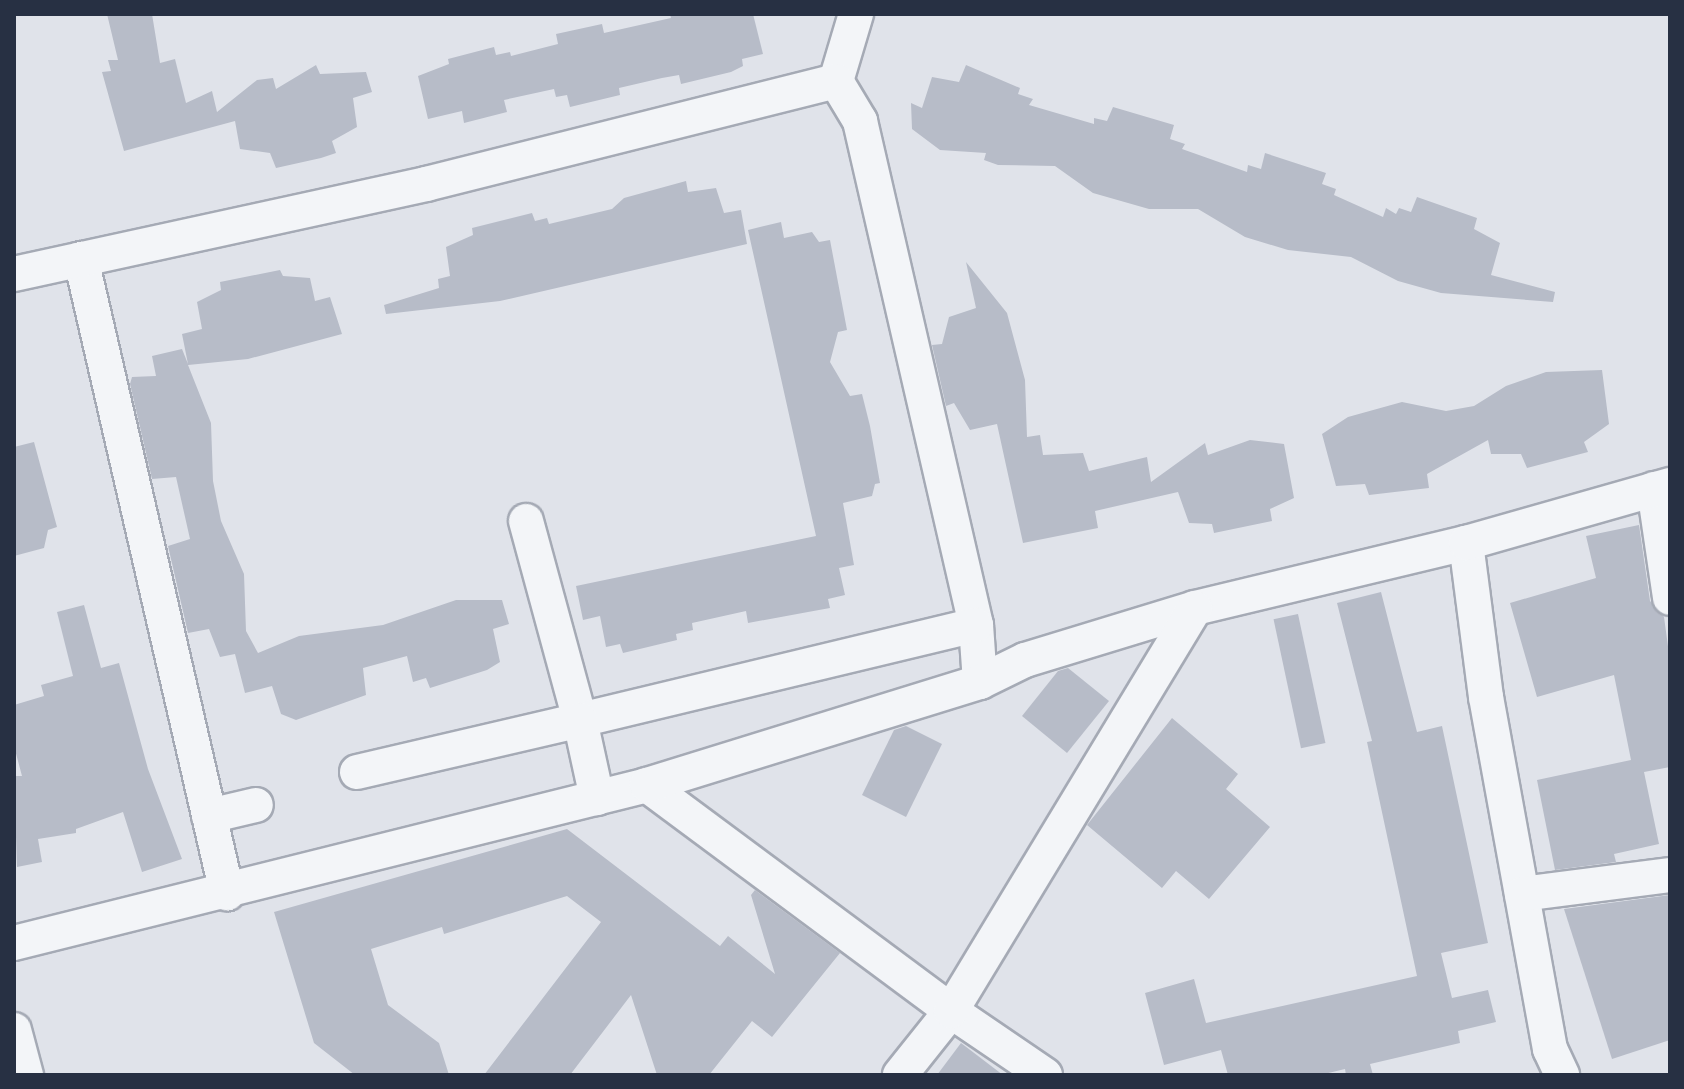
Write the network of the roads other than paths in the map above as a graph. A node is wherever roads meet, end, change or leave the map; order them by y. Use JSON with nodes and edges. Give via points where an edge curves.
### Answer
{"nodes":[{"id":1,"x":856,"y":14,"type":"edge"},
{"id":2,"x":836,"y":81,"type":"junction"},
{"id":3,"x":81,"y":259,"type":"junction"},
{"id":4,"x":14,"y":274,"type":"edge"},
{"id":5,"x":1662,"y":487,"type":"edge"},
{"id":6,"x":526,"y":521,"type":"dead end"},
{"id":7,"x":1466,"y":543,"type":"junction"},
{"id":8,"x":1670,"y":598,"type":"edge"},
{"id":9,"x":1195,"y":608,"type":"junction"},
{"id":10,"x":976,"y":625,"type":"junction"},
{"id":11,"x":980,"y":682,"type":"junction"},
{"id":12,"x":580,"y":720,"type":"junction"},
{"id":13,"x":357,"y":772,"type":"dead end"},
{"id":14,"x":647,"y":785,"type":"junction"},
{"id":15,"x":597,"y":798,"type":"junction"},
{"id":16,"x":256,"y":805,"type":"dead end"},
{"id":17,"x":209,"y":816,"type":"junction"},
{"id":18,"x":1670,"y":875,"type":"edge"},
{"id":19,"x":227,"y":893,"type":"junction"},
{"id":20,"x":1522,"y":894,"type":"junction"},
{"id":21,"x":14,"y":943,"type":"edge"},
{"id":22,"x":951,"y":1011,"type":"junction"},
{"id":23,"x":14,"y":1030,"type":"edge"},
{"id":24,"x":21,"y":1069,"type":"edge"},
{"id":25,"x":900,"y":1075,"type":"edge"},
{"id":26,"x":1045,"y":1075,"type":"edge"},
{"id":27,"x":1562,"y":1075,"type":"edge"}],
"edges":[{"from":1,"to":2,"type":"street"},
{"from":2,"to":3,"type":"street","via":[[426,184]]},
{"from":2,"to":10,"type":"street","via":[[860,121]]},
{"from":3,"to":4,"type":"street"},
{"from":3,"to":17,"type":"street"},
{"from":5,"to":7,"type":"street"},
{"from":5,"to":8,"type":"street"},
{"from":6,"to":12,"type":"street"},
{"from":7,"to":9,"type":"street"},
{"from":7,"to":20,"type":"street","via":[[1486,697]]},
{"from":9,"to":11,"type":"street","via":[[1025,660]]},
{"from":9,"to":22,"type":"street"},
{"from":10,"to":11,"type":"street"},
{"from":10,"to":12,"type":"street"},
{"from":11,"to":14,"type":"street"},
{"from":12,"to":13,"type":"street"},
{"from":12,"to":15,"type":"street"},
{"from":14,"to":15,"type":"street"},
{"from":14,"to":22,"type":"street"},
{"from":15,"to":19,"type":"street"},
{"from":16,"to":17,"type":"street"},
{"from":17,"to":19,"type":"street"},
{"from":18,"to":20,"type":"street"},
{"from":19,"to":21,"type":"street"},
{"from":20,"to":27,"type":"street","via":[[1550,1049]]},
{"from":22,"to":25,"type":"street"},
{"from":22,"to":26,"type":"street"},
{"from":23,"to":24,"type":"street"}]}
